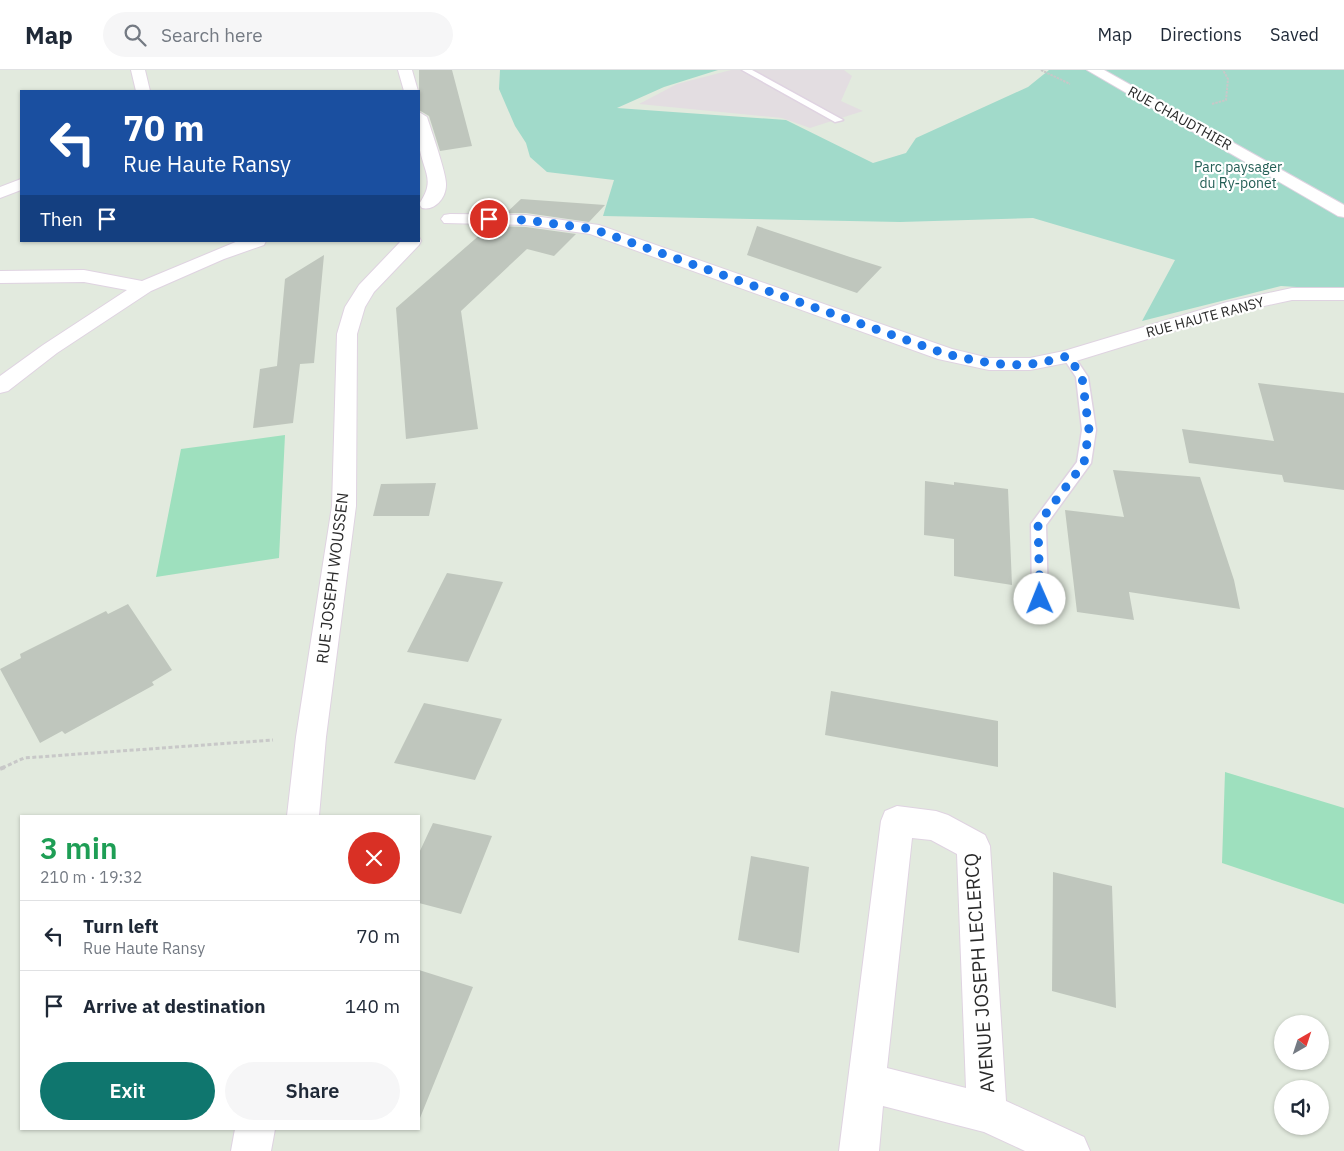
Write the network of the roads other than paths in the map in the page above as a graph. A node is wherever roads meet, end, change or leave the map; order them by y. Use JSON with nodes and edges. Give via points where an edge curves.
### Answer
{"nodes":[{"id":1,"x":138,"y":70,"type":"edge"},
{"id":2,"x":405,"y":70,"type":"edge"},
{"id":3,"x":746,"y":70,"type":"edge"},
{"id":4,"x":1094,"y":70,"type":"edge"},
{"id":5,"x":143,"y":90,"type":"edge"},
{"id":6,"x":411,"y":90,"type":"edge"},
{"id":7,"x":838,"y":120,"type":"dead end"},
{"id":8,"x":420,"y":121,"type":"edge"},
{"id":9,"x":20,"y":184,"type":"edge"},
{"id":10,"x":0,"y":193,"type":"edge"},
{"id":11,"x":423,"y":204,"type":"edge"},
{"id":12,"x":1344,"y":212,"type":"edge"},
{"id":13,"x":450,"y":219,"type":"junction"},
{"id":14,"x":423,"y":235,"type":"edge"},
{"id":15,"x":254,"y":242,"type":"edge"},
{"id":16,"x":416,"y":242,"type":"edge"},
{"id":17,"x":0,"y":277,"type":"edge"},
{"id":18,"x":144,"y":288,"type":"junction"},
{"id":19,"x":1344,"y":294,"type":"edge"},
{"id":20,"x":1068,"y":356,"type":"junction"},
{"id":21,"x":0,"y":386,"type":"edge"},
{"id":22,"x":1040,"y":599,"type":"dead end"},
{"id":23,"x":303,"y":815,"type":"edge"},
{"id":24,"x":866,"y":1082,"type":"junction"},
{"id":25,"x":988,"y":1113,"type":"junction"},
{"id":26,"x":255,"y":1130,"type":"edge"},
{"id":27,"x":251,"y":1151,"type":"edge"},
{"id":28,"x":860,"y":1151,"type":"edge"},
{"id":29,"x":1070,"y":1151,"type":"edge"}],
"edges":[{"from":1,"to":5,"type":"street"},
{"from":2,"to":6,"type":"street"},
{"from":3,"to":7,"type":"lane"},
{"from":4,"to":12,"type":"street","name":"RUE CHAUDTHIER"},
{"from":8,"to":11,"type":"street","via":[[438,184],[434,197]]},
{"from":9,"to":10,"type":"street"},
{"from":11,"to":13,"type":"street","via":[[448,210]]},
{"from":13,"to":14,"type":"street","name":"RUE JOSEPH WOUSSEN","via":[[442,228]]},
{"from":13,"to":20,"type":"street","name":"RUE HAUTE RANSY","via":[[526,220],[593,229],[946,354],[989,364],[1030,364]]},
{"from":15,"to":18,"type":"street"},
{"from":16,"to":23,"type":"street","name":"RUE JOSEPH WOUSSEN","via":[[366,289],[355,307],[347,334],[344,506]]},
{"from":17,"to":18,"type":"street","via":[[84,276]]},
{"from":18,"to":21,"type":"street"},
{"from":19,"to":20,"type":"street","name":"RUE HAUTE RANSY","via":[[1292,294],[1227,308]]},
{"from":20,"to":22,"type":"lane","via":[[1082,377],[1089,430],[1084,463],[1038,524]]},
{"from":24,"to":25,"type":"street","name":"AVENUE JOSEPH LECLERCQ"},
{"from":24,"to":25,"type":"street","name":"AVENUE JOSEPH LECLERCQ","via":[[897,821],[936,826],[973,846]]},
{"from":24,"to":28,"type":"street","name":"AVENUE JOSEPH LECLERCQ"},
{"from":25,"to":29,"type":"street","name":"AVENUE JOSEPH LECLERCQ"},
{"from":26,"to":27,"type":"street"}]}
